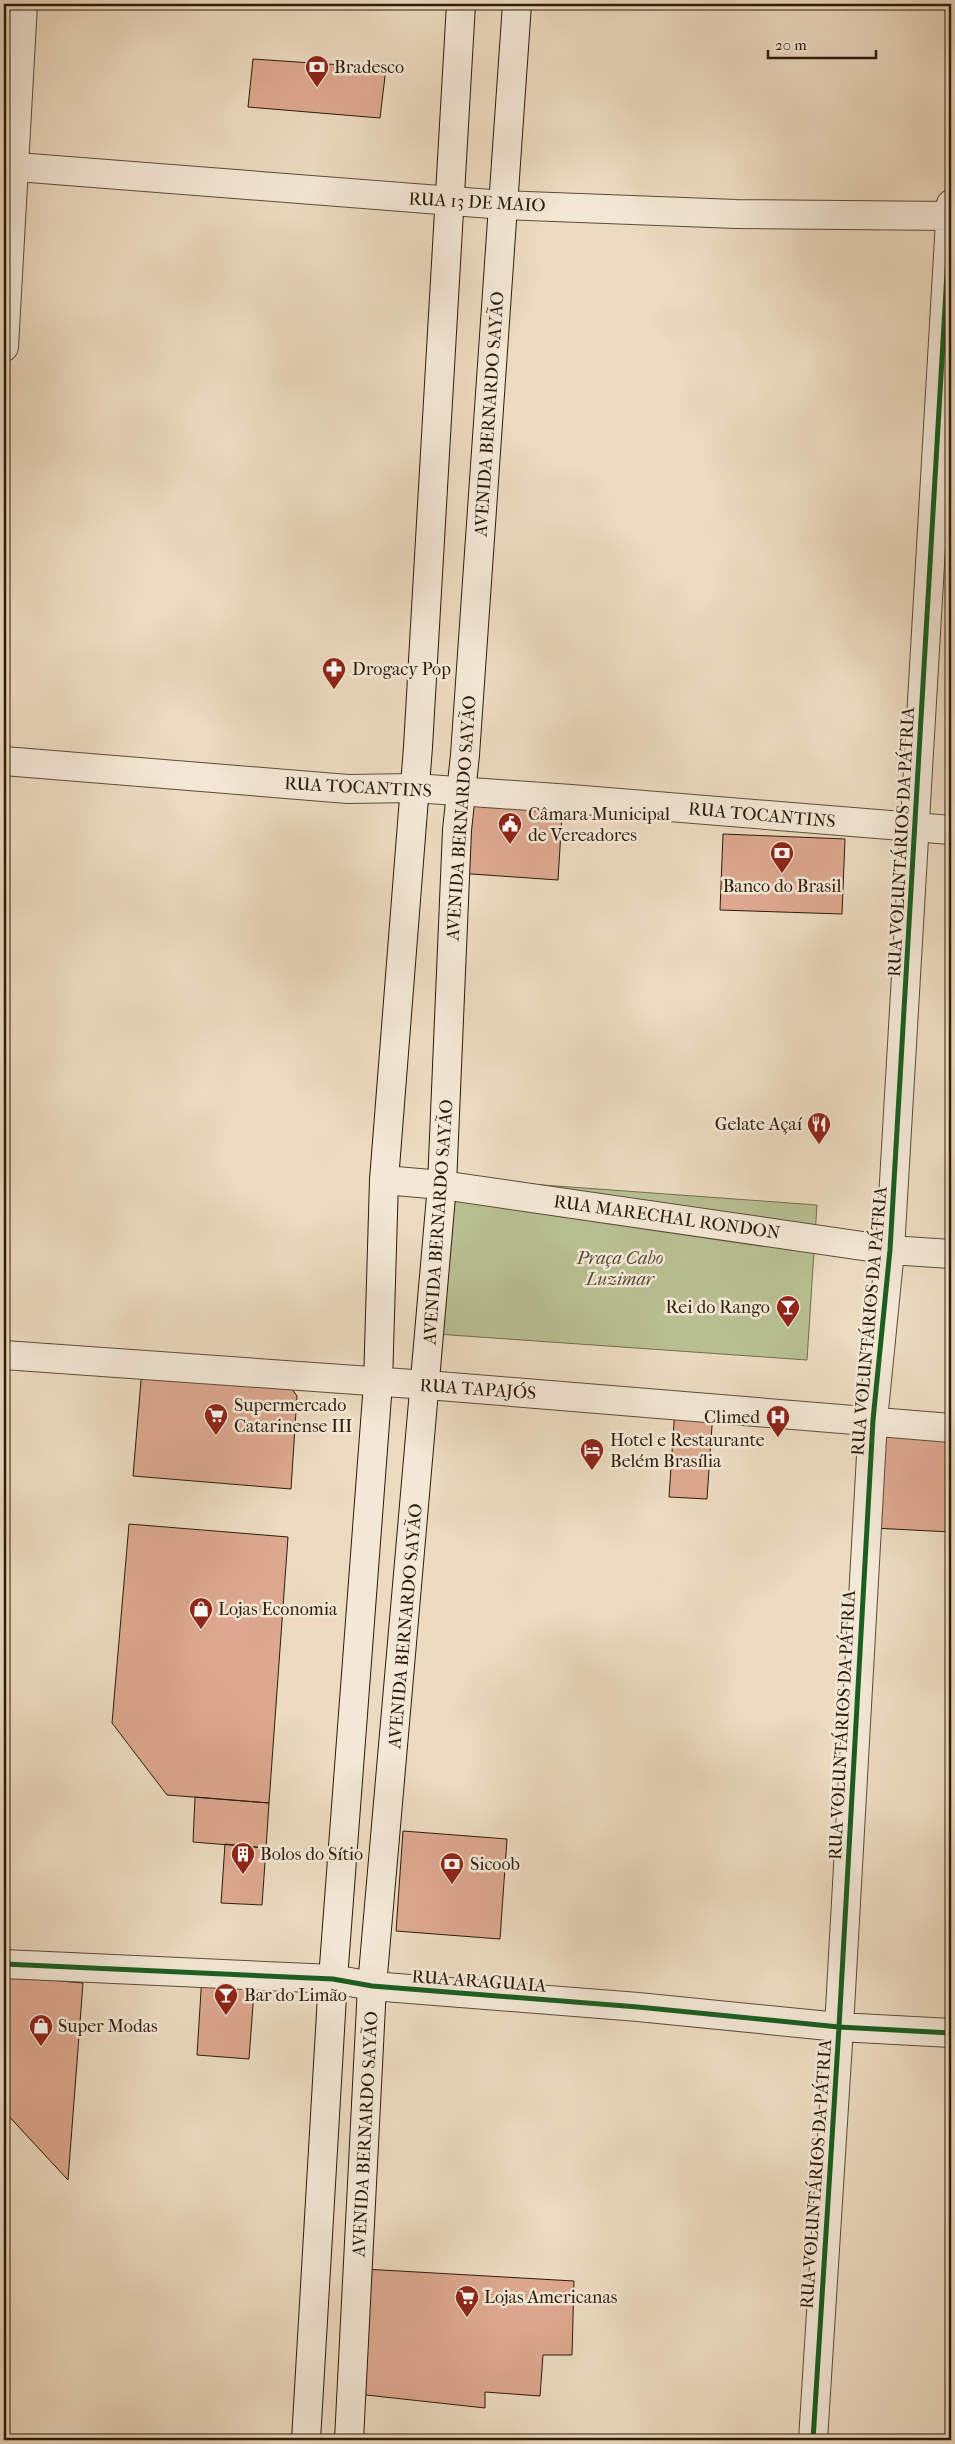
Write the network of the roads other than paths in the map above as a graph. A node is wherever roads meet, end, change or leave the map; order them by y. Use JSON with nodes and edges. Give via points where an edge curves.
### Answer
{"nodes":[{"id":1,"x":23,"y":4,"type":"edge"},
{"id":2,"x":462,"y":4,"type":"edge"},
{"id":3,"x":517,"y":4,"type":"edge"},
{"id":4,"x":10,"y":166,"type":"edge"},
{"id":5,"x":448,"y":202,"type":"junction"},
{"id":6,"x":504,"y":205,"type":"junction"},
{"id":7,"x":951,"y":212,"type":"edge"},
{"id":8,"x":4,"y":347,"type":"edge"},
{"id":9,"x":4,"y":761,"type":"edge"},
{"id":10,"x":414,"y":788,"type":"junction"},
{"id":11,"x":461,"y":792,"type":"junction"},
{"id":12,"x":916,"y":828,"type":"junction"},
{"id":13,"x":951,"y":830,"type":"edge"},
{"id":14,"x":384,"y":1180,"type":"junction"},
{"id":15,"x":442,"y":1185,"type":"junction"},
{"id":16,"x":890,"y":1250,"type":"junction"},
{"id":17,"x":951,"y":1254,"type":"edge"},
{"id":18,"x":4,"y":1355,"type":"edge"},
{"id":19,"x":378,"y":1383,"type":"junction"},
{"id":20,"x":427,"y":1385,"type":"junction"},
{"id":21,"x":873,"y":1420,"type":"junction"},
{"id":22,"x":951,"y":1428,"type":"edge"},
{"id":23,"x":4,"y":1964,"type":"edge"},
{"id":24,"x":333,"y":1978,"type":"junction"},
{"id":25,"x":372,"y":1986,"type":"junction"},
{"id":26,"x":840,"y":2027,"type":"junction"},
{"id":27,"x":951,"y":2033,"type":"edge"},
{"id":28,"x":306,"y":2440,"type":"edge"},
{"id":29,"x":349,"y":2440,"type":"edge"},
{"id":30,"x":813,"y":2440,"type":"edge"}],
"edges":[{"from":1,"to":4,"type":"street"},
{"from":2,"to":5,"type":"street"},
{"from":3,"to":6,"type":"street","name":"AVENIDA BERNARDO SAYÃO"},
{"from":4,"to":5,"type":"street","name":"RUA 13 DE MAIO"},
{"from":4,"to":8,"type":"street"},
{"from":5,"to":6,"type":"street","name":"RUA 13 DE MAIO"},
{"from":5,"to":10,"type":"street"},
{"from":6,"to":7,"type":"street","name":"RUA 13 DE MAIO","via":[[736,214]]},
{"from":6,"to":11,"type":"street","name":"AVENIDA BERNARDO SAYÃO"},
{"from":7,"to":12,"type":"street","name":"RUA VOLUNTÁRIOS DA PÁTRIA"},
{"from":9,"to":10,"type":"street","name":"RUA TOCANTINS","via":[[348,789]]},
{"from":10,"to":11,"type":"street","name":"RUA TOCANTINS"},
{"from":10,"to":14,"type":"street"},
{"from":11,"to":12,"type":"street","name":"RUA TOCANTINS"},
{"from":11,"to":15,"type":"street","name":"AVENIDA BERNARDO SAYÃO"},
{"from":12,"to":13,"type":"street","name":"RUA TOCANTINS"},
{"from":12,"to":16,"type":"street","name":"RUA VOLUNTÁRIOS DA PÁTRIA"},
{"from":14,"to":15,"type":"street","name":"RUA MARECHAL RONDON"},
{"from":14,"to":19,"type":"street"},
{"from":15,"to":16,"type":"street","name":"RUA MARECHAL RONDON"},
{"from":15,"to":20,"type":"street","name":"AVENIDA BERNARDO SAYÃO"},
{"from":16,"to":17,"type":"street","name":"RUA MARECHAL RONDON"},
{"from":16,"to":21,"type":"street","name":"RUA VOLUNTÁRIOS DA PÁTRIA"},
{"from":18,"to":19,"type":"street","name":"RUA TAPAJÓS"},
{"from":19,"to":20,"type":"street","name":"RUA TAPAJÓS"},
{"from":19,"to":24,"type":"street"},
{"from":20,"to":21,"type":"street","name":"RUA TAPAJÓS"},
{"from":20,"to":25,"type":"street","name":"AVENIDA BERNARDO SAYÃO"},
{"from":21,"to":22,"type":"street","name":"RUA TAPAJÓS"},
{"from":21,"to":26,"type":"street","name":"RUA VOLUNTÁRIOS DA PÁTRIA"},
{"from":23,"to":24,"type":"street","name":"RUA ARAGUAIA"},
{"from":24,"to":25,"type":"street","name":"RUA ARAGUAIA"},
{"from":24,"to":28,"type":"street"},
{"from":25,"to":26,"type":"street","name":"RUA ARAGUAIA"},
{"from":25,"to":29,"type":"street","name":"AVENIDA BERNARDO SAYÃO"},
{"from":26,"to":27,"type":"street","name":"RUA ARAGUAIA"},
{"from":26,"to":30,"type":"street","name":"RUA VOLUNTÁRIOS DA PÁTRIA"}]}
